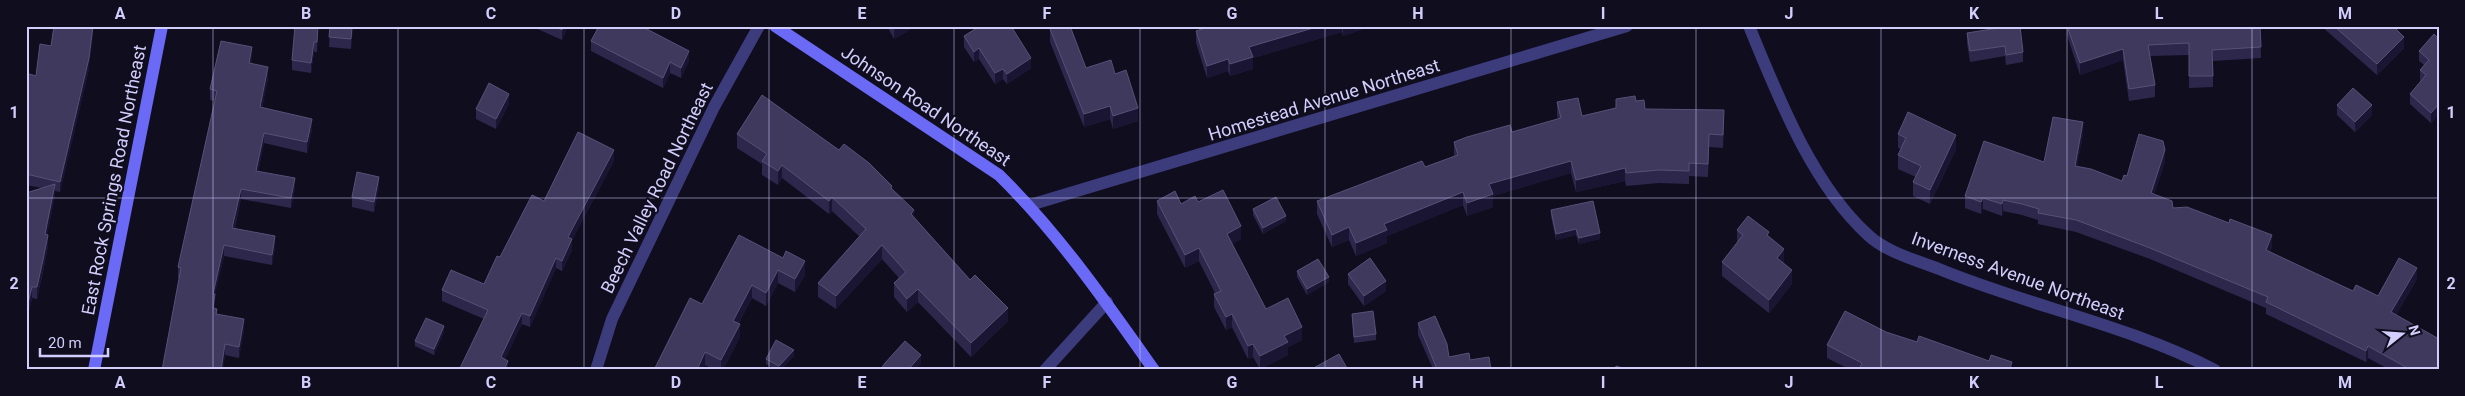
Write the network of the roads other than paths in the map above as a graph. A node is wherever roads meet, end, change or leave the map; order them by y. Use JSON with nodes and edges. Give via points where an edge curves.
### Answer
{"nodes":[{"id":1,"x":162,"y":26,"type":"edge"},
{"id":2,"x":759,"y":26,"type":"edge"},
{"id":3,"x":775,"y":26,"type":"edge"},
{"id":4,"x":1627,"y":26,"type":"edge"},
{"id":5,"x":1749,"y":26,"type":"edge"},
{"id":6,"x":1030,"y":206,"type":"junction"},
{"id":7,"x":1106,"y":302,"type":"junction"},
{"id":8,"x":94,"y":370,"type":"edge"},
{"id":9,"x":596,"y":370,"type":"edge"},
{"id":10,"x":1045,"y":370,"type":"edge"},
{"id":11,"x":1154,"y":370,"type":"edge"},
{"id":12,"x":2215,"y":370,"type":"edge"}],
"edges":[{"from":1,"to":8,"type":"street","name":"East Rock Springs Road Northeast"},
{"from":2,"to":9,"type":"street","name":"Beech Valley Road Northeast","via":[[714,107],[612,319]]},
{"from":3,"to":6,"type":"street","name":"Johnson Road Northeast","via":[[999,175]]},
{"from":4,"to":6,"type":"street","name":"Homestead Avenue Northeast"},
{"from":5,"to":12,"type":"street","name":"Inverness Avenue Northeast","via":[[1779,98],[1820,175],[1869,236],[1897,252],[1963,279],[2127,334]]},
{"from":6,"to":7,"type":"street","name":"Johnson Road Northeast"},
{"from":7,"to":10,"type":"street"},
{"from":7,"to":11,"type":"street","name":"Johnson Road Northeast"}]}
